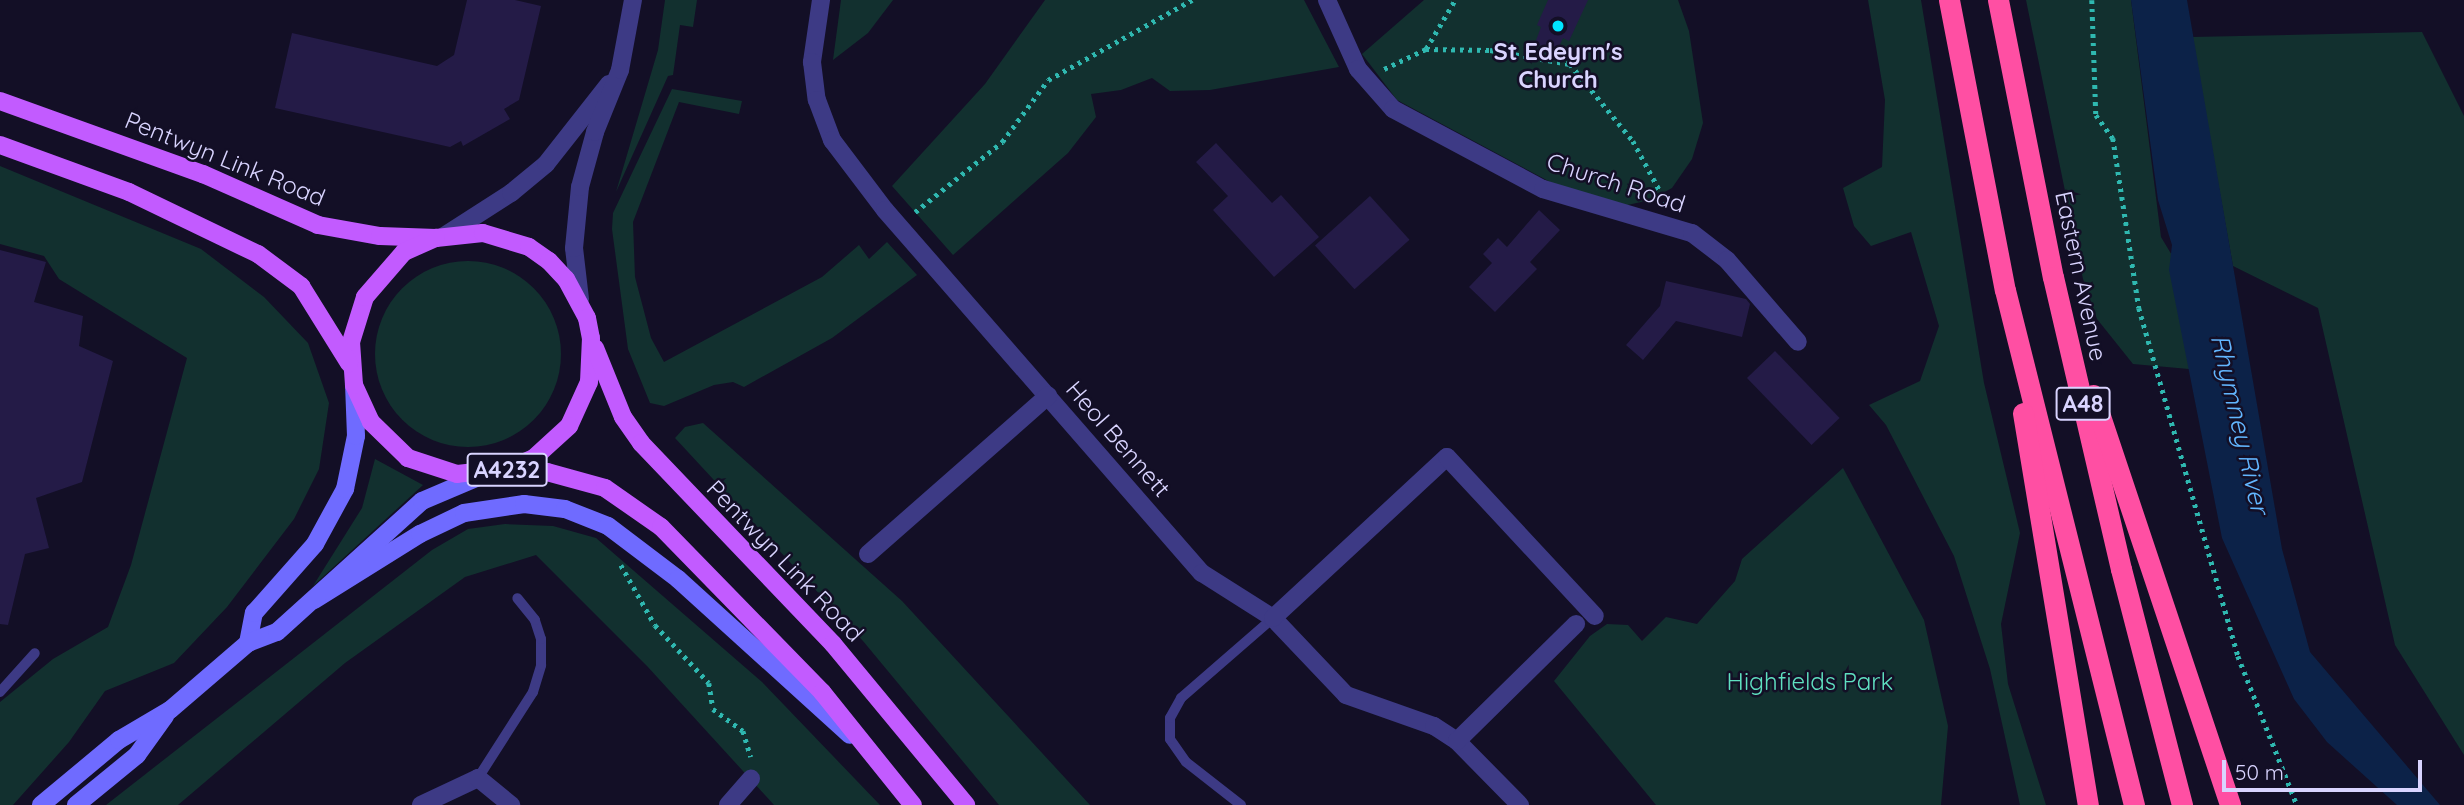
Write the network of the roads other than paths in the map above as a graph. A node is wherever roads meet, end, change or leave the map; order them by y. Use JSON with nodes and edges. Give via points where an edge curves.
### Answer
{"nodes":[{"id":1,"x":634,"y":0,"type":"edge"},
{"id":2,"x":821,"y":0,"type":"edge"},
{"id":3,"x":1327,"y":0,"type":"edge"},
{"id":4,"x":1949,"y":0,"type":"edge"},
{"id":5,"x":1998,"y":0,"type":"edge"},
{"id":6,"x":620,"y":70,"type":"junction"},
{"id":7,"x":0,"y":101,"type":"edge"},
{"id":8,"x":0,"y":145,"type":"edge"},
{"id":9,"x":440,"y":237,"type":"junction"},
{"id":10,"x":2053,"y":277,"type":"junction"},
{"id":11,"x":2005,"y":290,"type":"junction"},
{"id":12,"x":580,"y":299,"type":"junction"},
{"id":13,"x":591,"y":338,"type":"junction"},
{"id":14,"x":1798,"y":342,"type":"dead end"},
{"id":15,"x":351,"y":366,"type":"junction"},
{"id":16,"x":354,"y":385,"type":"junction"},
{"id":17,"x":1048,"y":396,"type":"junction"},
{"id":18,"x":511,"y":468,"type":"junction"},
{"id":19,"x":483,"y":475,"type":"junction"},
{"id":20,"x":868,"y":554,"type":"dead end"},
{"id":21,"x":517,"y":598,"type":"dead end"},
{"id":22,"x":314,"y":600,"type":"junction"},
{"id":23,"x":1595,"y":616,"type":"dead end"},
{"id":24,"x":1273,"y":618,"type":"junction"},
{"id":25,"x":1576,"y":624,"type":"dead end"},
{"id":26,"x":248,"y":643,"type":"junction"},
{"id":27,"x":35,"y":653,"type":"dead end"},
{"id":28,"x":0,"y":692,"type":"edge"},
{"id":29,"x":170,"y":710,"type":"junction"},
{"id":30,"x":1457,"y":741,"type":"junction"},
{"id":31,"x":878,"y":760,"type":"junction"},
{"id":32,"x":478,"y":778,"type":"junction"},
{"id":33,"x":751,"y":779,"type":"road end"},
{"id":34,"x":41,"y":805,"type":"edge"},
{"id":35,"x":76,"y":805,"type":"edge"},
{"id":36,"x":421,"y":805,"type":"edge"},
{"id":37,"x":511,"y":805,"type":"edge"},
{"id":38,"x":728,"y":805,"type":"edge"},
{"id":39,"x":913,"y":805,"type":"edge"},
{"id":40,"x":965,"y":805,"type":"edge"},
{"id":41,"x":1241,"y":805,"type":"edge"},
{"id":42,"x":1520,"y":805,"type":"edge"},
{"id":43,"x":2088,"y":805,"type":"edge"},
{"id":44,"x":2134,"y":805,"type":"edge"},
{"id":45,"x":2182,"y":805,"type":"edge"},
{"id":46,"x":2230,"y":805,"type":"edge"}],
"edges":[{"from":1,"to":6,"type":"street"},
{"from":2,"to":17,"type":"street","name":"Heol Bennett","via":[[813,81],[832,140],[877,200]]},
{"from":3,"to":14,"type":"street","name":"Church Road","via":[[1367,82],[1393,109],[1543,189],[1692,233],[1727,260]]},
{"from":4,"to":11,"type":"highway","number":"A48"},
{"from":5,"to":10,"type":"highway","name":"Eastern Avenue","number":"A48"},
{"from":6,"to":9,"type":"street","via":[[545,164],[511,193]]},
{"from":6,"to":12,"type":"street","via":[[595,132],[580,187],[574,248]]},
{"from":7,"to":9,"type":"main road","name":"Pentwyn Link Road","number":"A4232","via":[[203,174],[318,225],[380,236]]},
{"from":8,"to":15,"type":"main road","name":"Pentwyn Link Road","number":"A4232","via":[[129,192],[258,254],[301,286]]},
{"from":9,"to":12,"type":"main road","name":"Pentwyn Link Road","number":"A4232","via":[[483,233],[530,247],[566,278]]},
{"from":9,"to":15,"type":"main road","name":"Pentwyn Link Road","number":"A4232","via":[[395,260],[365,297],[355,318]]},
{"from":10,"to":45,"type":"highway","name":"Eastern Avenue","number":"A48"},
{"from":10,"to":46,"type":"highway"},
{"from":11,"to":43,"type":"highway","via":[[2045,561]]},
{"from":11,"to":44,"type":"highway","number":"A48"},
{"from":12,"to":13,"type":"main road","name":"Pentwyn Link Road","number":"A4232"},
{"from":13,"to":18,"type":"main road","name":"Pentwyn Link Road","number":"A4232","via":[[589,382],[569,426],[534,458]]},
{"from":13,"to":40,"type":"main road","name":"Pentwyn Link Road","number":"A4232","via":[[623,417],[641,443],[833,644]]},
{"from":15,"to":16,"type":"main road","name":"Pentwyn Link Road","number":"A4232"},
{"from":16,"to":19,"type":"main road","name":"Pentwyn Link Road","number":"A4232","via":[[371,422],[408,458],[432,469]]},
{"from":16,"to":26,"type":"street","via":[[356,436],[345,489],[315,544],[254,613]]},
{"from":17,"to":20,"type":"street"},
{"from":17,"to":24,"type":"street","name":"Heol Bennett","via":[[1202,573]]},
{"from":18,"to":19,"type":"main road","name":"Pentwyn Link Road","number":"A4232"},
{"from":18,"to":31,"type":"main road","name":"Pentwyn Link Road","number":"A4232","via":[[587,481],[639,510],[734,599]]},
{"from":19,"to":22,"type":"street","via":[[442,489],[412,509]]},
{"from":21,"to":32,"type":"lane","via":[[535,620],[541,664],[533,692]]},
{"from":22,"to":26,"type":"street","via":[[277,632]]},
{"from":22,"to":31,"type":"street","via":[[420,534],[464,513],[524,504],[565,509],[608,526],[678,579]]},
{"from":23,"to":24,"type":"street","via":[[1447,457]]},
{"from":24,"to":30,"type":"street","name":"Heol Bennett","via":[[1346,695],[1434,726]]},
{"from":24,"to":41,"type":"lane","via":[[1181,698],[1170,719],[1170,739],[1186,762]]},
{"from":25,"to":30,"type":"street"},
{"from":26,"to":29,"type":"street"},
{"from":27,"to":28,"type":"lane"},
{"from":29,"to":34,"type":"street","via":[[119,740]]},
{"from":29,"to":35,"type":"street","via":[[136,755]]},
{"from":30,"to":42,"type":"street","name":"Heol Bennett"},
{"from":31,"to":39,"type":"main road","name":"Pentwyn Link Road","number":"A4232"},
{"from":32,"to":36,"type":"street"},
{"from":32,"to":37,"type":"street"},
{"from":33,"to":38,"type":"street"}]}
